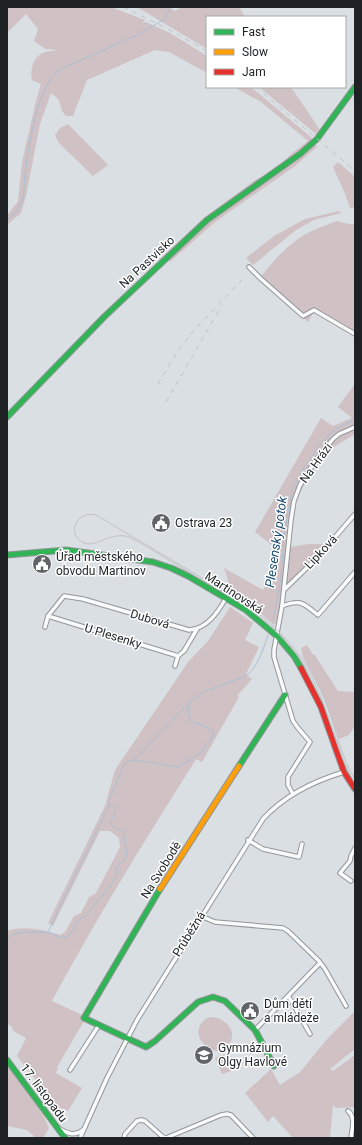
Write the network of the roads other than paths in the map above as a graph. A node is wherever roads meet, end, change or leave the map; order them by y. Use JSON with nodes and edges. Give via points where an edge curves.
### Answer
{"nodes":[{"id":1,"x":355,"y":87,"type":"edge"},
{"id":2,"x":249,"y":267,"type":"dead end"},
{"id":3,"x":355,"y":334,"type":"edge"},
{"id":4,"x":7,"y":417,"type":"edge"},
{"id":5,"x":355,"y":427,"type":"edge"},
{"id":6,"x":355,"y":514,"type":"edge"},
{"id":7,"x":7,"y":555,"type":"edge"},
{"id":8,"x":355,"y":572,"type":"edge"},
{"id":9,"x":285,"y":589,"type":"junction"},
{"id":10,"x":226,"y":598,"type":"junction"},
{"id":11,"x":282,"y":606,"type":"junction"},
{"id":12,"x":48,"y":616,"type":"junction"},
{"id":13,"x":45,"y":627,"type":"dead end"},
{"id":14,"x":198,"y":628,"type":"junction"},
{"id":15,"x":276,"y":636,"type":"junction"},
{"id":16,"x":178,"y":656,"type":"junction"},
{"id":17,"x":175,"y":666,"type":"dead end"},
{"id":18,"x":285,"y":695,"type":"junction"},
{"id":19,"x":344,"y":772,"type":"junction"},
{"id":20,"x":355,"y":789,"type":"edge"},
{"id":21,"x":293,"y":794,"type":"junction"},
{"id":22,"x":248,"y":840,"type":"junction"},
{"id":23,"x":302,"y":844,"type":"dead end"},
{"id":24,"x":355,"y":848,"type":"edge"},
{"id":25,"x":350,"y":861,"type":"junction"},
{"id":26,"x":355,"y":865,"type":"edge"},
{"id":27,"x":351,"y":881,"type":"dead end"},
{"id":28,"x":201,"y":916,"type":"junction"},
{"id":29,"x":320,"y":963,"type":"junction"},
{"id":30,"x":289,"y":997,"type":"junction"},
{"id":31,"x":346,"y":1006,"type":"dead end"},
{"id":32,"x":99,"y":1025,"type":"junction"},
{"id":33,"x":255,"y":1030,"type":"junction"},
{"id":34,"x":310,"y":1034,"type":"dead end"},
{"id":35,"x":127,"y":1039,"type":"junction"},
{"id":36,"x":7,"y":1060,"type":"edge"},
{"id":37,"x":274,"y":1066,"type":"dead end"},
{"id":38,"x":70,"y":1070,"type":"dead end"},
{"id":39,"x":348,"y":1111,"type":"dead end"},
{"id":40,"x":57,"y":1127,"type":"junction"},
{"id":41,"x":84,"y":1129,"type":"junction"},
{"id":42,"x":65,"y":1138,"type":"edge"},
{"id":43,"x":80,"y":1138,"type":"edge"},
{"id":44,"x":124,"y":1138,"type":"edge"},
{"id":45,"x":166,"y":1138,"type":"edge"},
{"id":46,"x":253,"y":1138,"type":"edge"},
{"id":47,"x":350,"y":1138,"type":"edge"}],
"edges":[{"from":1,"to":4,"type":"street","name":"Na Pastvisko","via":[[317,139],[300,154],[212,216],[174,250],[104,317]]},
{"from":2,"to":3,"type":"street","via":[[303,316],[314,310]]},
{"from":5,"to":9,"type":"street","name":"Na Hrázi","via":[[333,439],[300,485],[291,520]]},
{"from":6,"to":9,"type":"street","name":"Lipková","via":[[318,557]]},
{"from":7,"to":10,"type":"street","name":"Martinovská","via":[[66,550],[146,560],[181,572]]},
{"from":8,"to":11,"type":"street","via":[[318,615],[298,602]]},
{"from":9,"to":11,"type":"street","name":"Na Hrázi"},
{"from":10,"to":14,"type":"street","via":[[215,615]]},
{"from":10,"to":15,"type":"street","name":"Martinovská","via":[[257,618]]},
{"from":11,"to":15,"type":"street","name":"Na Hrázi"},
{"from":12,"to":13,"type":"street"},
{"from":12,"to":14,"type":"street","name":"Dubová","via":[[64,596],[186,630]]},
{"from":12,"to":16,"type":"street","name":"U Plesenky"},
{"from":14,"to":16,"type":"street"},
{"from":15,"to":18,"type":"street","via":[[274,658]]},
{"from":15,"to":19,"type":"street","name":"Martinovská","via":[[294,656],[311,685]]},
{"from":16,"to":17,"type":"street"},
{"from":18,"to":21,"type":"street","via":[[293,721],[310,742],[288,778]]},
{"from":18,"to":32,"type":"street","name":"Na Svobodě","via":[[146,911],[84,1018]]},
{"from":19,"to":20,"type":"street","name":"Martinovská"},
{"from":19,"to":21,"type":"street","name":"Průběžná"},
{"from":21,"to":22,"type":"street","name":"Průběžná","via":[[262,819]]},
{"from":22,"to":23,"type":"street","via":[[263,849],[299,857]]},
{"from":22,"to":28,"type":"street","name":"Průběžná"},
{"from":24,"to":25,"type":"street"},
{"from":25,"to":26,"type":"street"},
{"from":25,"to":27,"type":"street","via":[[340,873]]},
{"from":28,"to":29,"type":"street","via":[[215,922],[283,928]]},
{"from":28,"to":35,"type":"street","name":"Průběžná"},
{"from":29,"to":30,"type":"street"},
{"from":29,"to":31,"type":"street"},
{"from":30,"to":33,"type":"street"},
{"from":30,"to":34,"type":"street"},
{"from":32,"to":35,"type":"street","name":"Na Svobodě"},
{"from":32,"to":38,"type":"street"},
{"from":33,"to":35,"type":"street","name":"Na Svobodě","via":[[225,1001],[213,997],[198,1002],[146,1047]]},
{"from":33,"to":37,"type":"street"},
{"from":35,"to":41,"type":"street","name":"Průběžná"},
{"from":36,"to":40,"type":"street","name":"17. listopadu"},
{"from":39,"to":47,"type":"street","via":[[353,1120]]},
{"from":40,"to":41,"type":"street","via":[[70,1134],[79,1133]]},
{"from":40,"to":42,"type":"street","name":"17. listopadu"},
{"from":41,"to":43,"type":"street","name":"Průběžná"},
{"from":44,"to":45,"type":"street","via":[[137,1121],[141,1120]]},
{"from":45,"to":46,"type":"street","via":[[226,1114],[232,1116]]}]}
